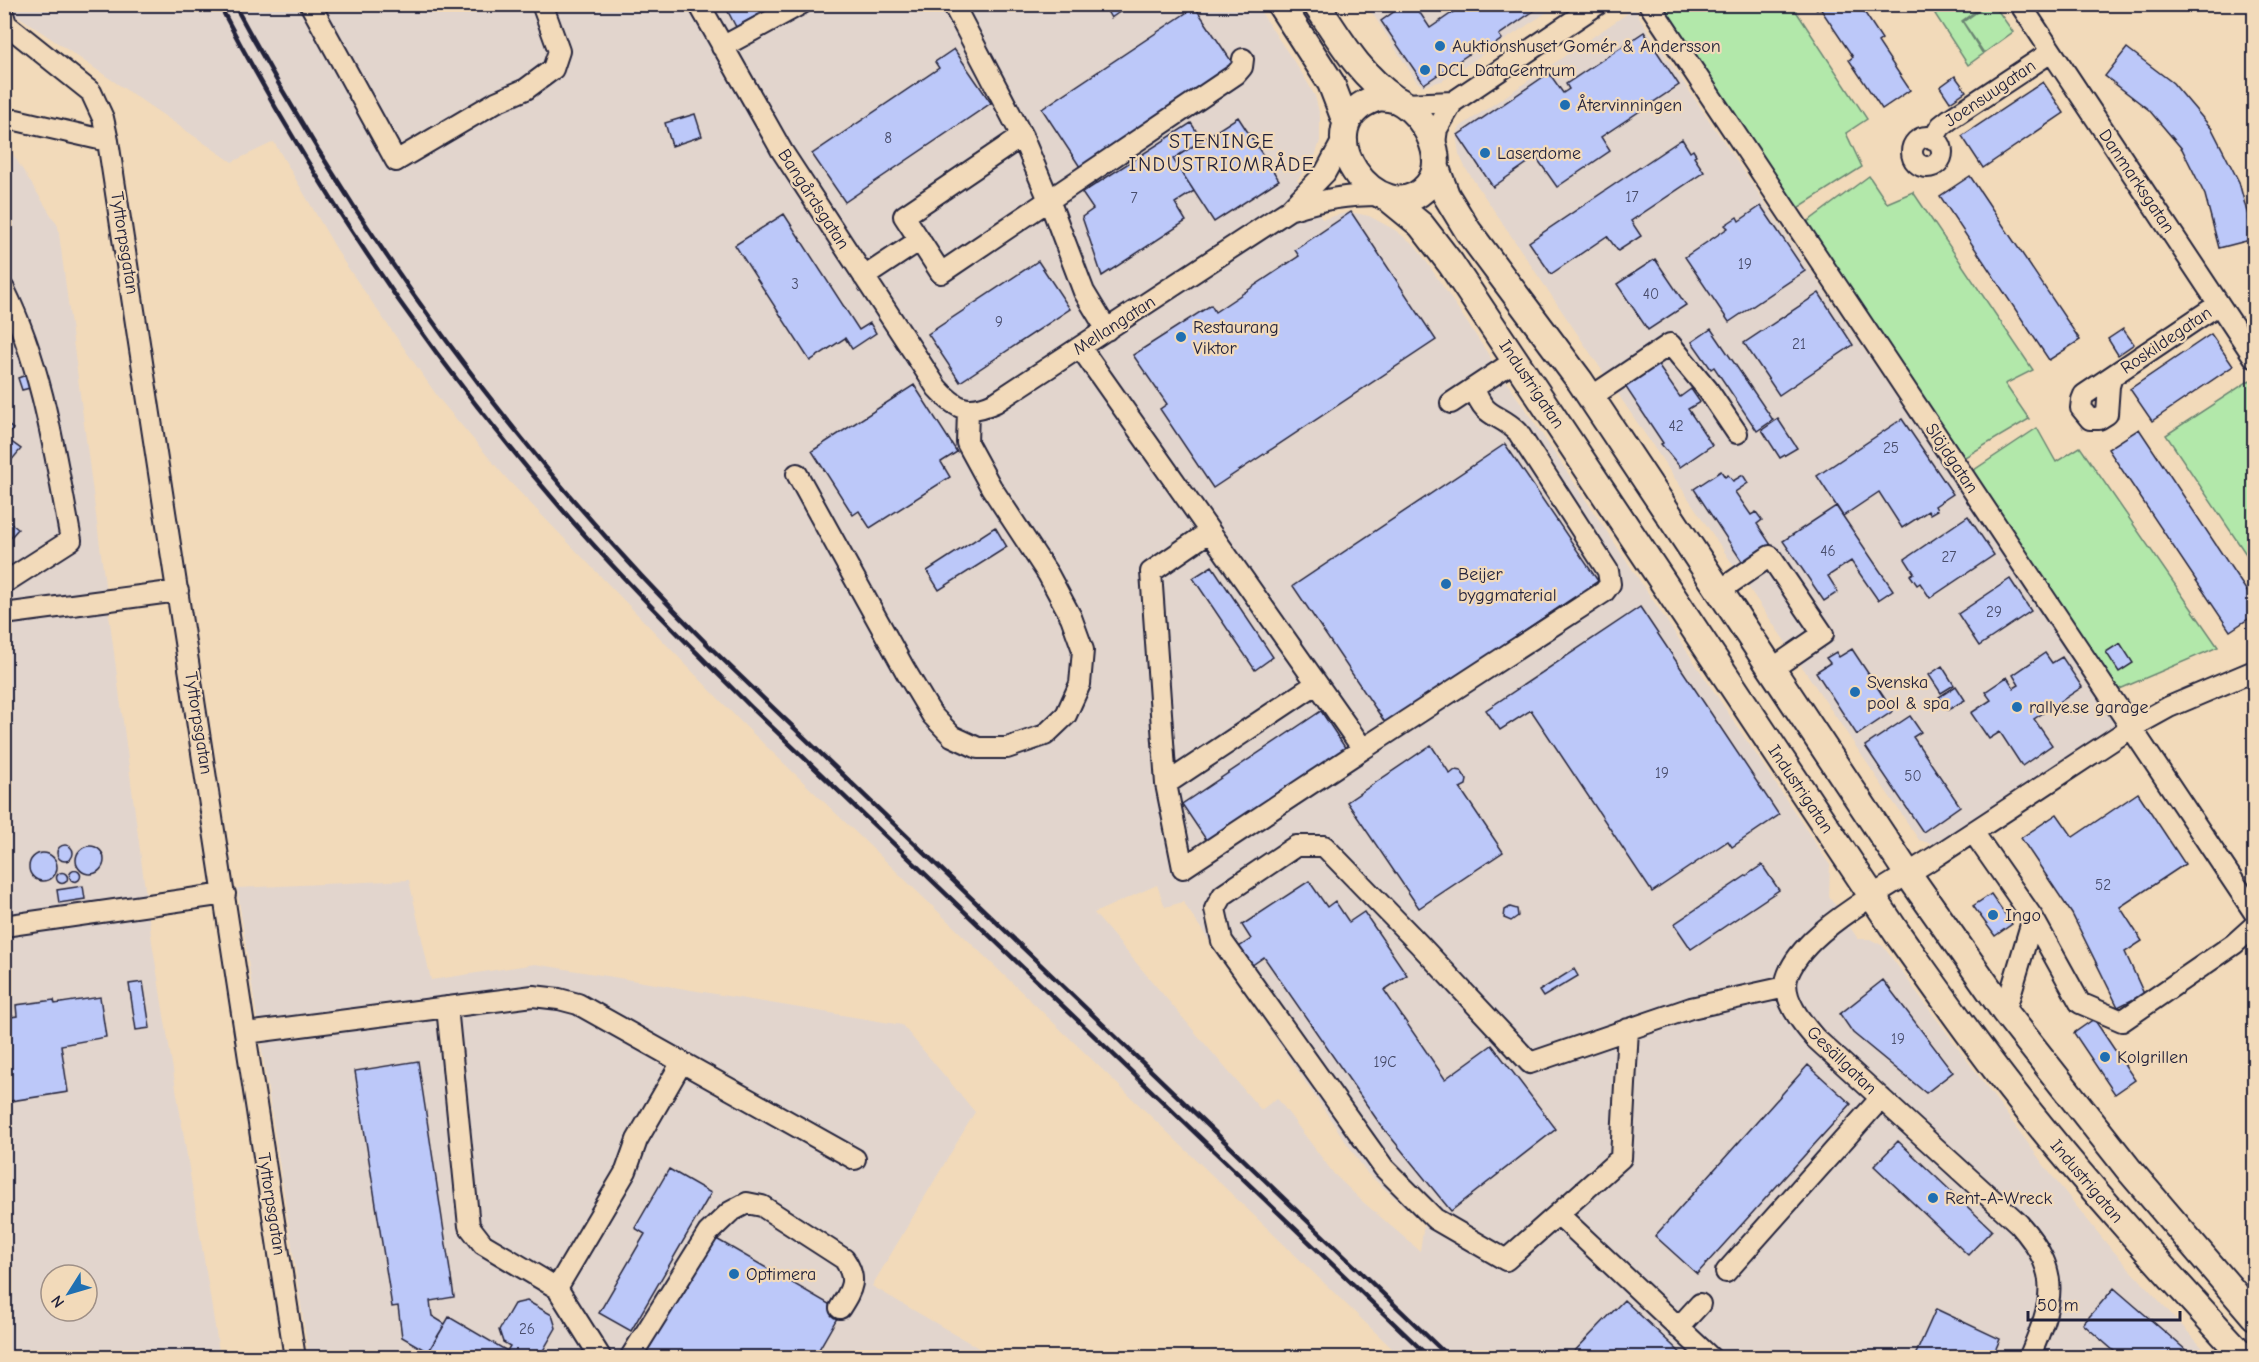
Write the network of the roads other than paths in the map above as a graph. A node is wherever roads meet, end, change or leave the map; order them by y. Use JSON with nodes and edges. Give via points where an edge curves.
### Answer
{"nodes":[{"id":1,"x":310,"y":4,"type":"edge"},
{"id":2,"x":542,"y":4,"type":"edge"},
{"id":3,"x":699,"y":4,"type":"edge"},
{"id":4,"x":801,"y":4,"type":"edge"},
{"id":5,"x":953,"y":4,"type":"edge"},
{"id":6,"x":1280,"y":4,"type":"edge"},
{"id":7,"x":1316,"y":4,"type":"edge"},
{"id":8,"x":1598,"y":4,"type":"edge"},
{"id":9,"x":1649,"y":4,"type":"edge"},
{"id":10,"x":2020,"y":4,"type":"edge"},
{"id":11,"x":4,"y":17,"type":"edge"},
{"id":12,"x":722,"y":46,"type":"junction"},
{"id":13,"x":2051,"y":52,"type":"junction"},
{"id":14,"x":1243,"y":59,"type":"dead end"},
{"id":15,"x":1400,"y":101,"type":"junction"},
{"id":16,"x":1453,"y":102,"type":"junction"},
{"id":17,"x":16,"y":120,"type":"dead end"},
{"id":18,"x":1345,"y":130,"type":"junction"},
{"id":19,"x":1022,"y":136,"type":"junction"},
{"id":20,"x":1933,"y":139,"type":"dead end"},
{"id":21,"x":108,"y":141,"type":"junction"},
{"id":22,"x":1435,"y":159,"type":"junction"},
{"id":23,"x":1384,"y":197,"type":"junction"},
{"id":24,"x":1049,"y":200,"type":"junction"},
{"id":25,"x":1289,"y":210,"type":"junction"},
{"id":26,"x":920,"y":240,"type":"junction"},
{"id":27,"x":864,"y":277,"type":"junction"},
{"id":28,"x":4,"y":289,"type":"edge"},
{"id":29,"x":2219,"y":304,"type":"junction"},
{"id":30,"x":1107,"y":330,"type":"junction"},
{"id":31,"x":1080,"y":347,"type":"junction"},
{"id":32,"x":2254,"y":357,"type":"edge"},
{"id":33,"x":1516,"y":360,"type":"junction"},
{"id":34,"x":2112,"y":376,"type":"dead end"},
{"id":35,"x":1474,"y":388,"type":"junction"},
{"id":36,"x":1591,"y":397,"type":"junction"},
{"id":37,"x":1451,"y":404,"type":"dead end"},
{"id":38,"x":968,"y":410,"type":"junction"},
{"id":39,"x":1737,"y":433,"type":"dead end"},
{"id":40,"x":797,"y":474,"type":"dead end"},
{"id":41,"x":1209,"y":532,"type":"junction"},
{"id":42,"x":4,"y":583,"type":"edge"},
{"id":43,"x":178,"y":591,"type":"junction"},
{"id":44,"x":1719,"y":591,"type":"junction"},
{"id":45,"x":4,"y":614,"type":"edge"},
{"id":46,"x":1772,"y":669,"type":"junction"},
{"id":47,"x":2254,"y":671,"type":"edge"},
{"id":48,"x":1316,"y":684,"type":"junction"},
{"id":49,"x":2132,"y":728,"type":"junction"},
{"id":50,"x":1363,"y":749,"type":"junction"},
{"id":51,"x":1166,"y":784,"type":"junction"},
{"id":52,"x":1973,"y":832,"type":"junction"},
{"id":53,"x":1908,"y":874,"type":"junction"},
{"id":54,"x":225,"y":894,"type":"junction"},
{"id":55,"x":1873,"y":897,"type":"junction"},
{"id":56,"x":2252,"y":904,"type":"edge"},
{"id":57,"x":2033,"y":918,"type":"junction"},
{"id":58,"x":4,"y":926,"type":"edge"},
{"id":59,"x":2254,"y":926,"type":"edge"},
{"id":60,"x":1786,"y":987,"type":"junction"},
{"id":61,"x":447,"y":1007,"type":"junction"},
{"id":62,"x":2005,"y":1012,"type":"junction"},
{"id":63,"x":1628,"y":1029,"type":"junction"},
{"id":64,"x":246,"y":1033,"type":"junction"},
{"id":65,"x":682,"y":1062,"type":"junction"},
{"id":66,"x":1881,"y":1098,"type":"junction"},
{"id":67,"x":855,"y":1160,"type":"dead end"},
{"id":68,"x":1558,"y":1214,"type":"junction"},
{"id":69,"x":1726,"y":1272,"type":"dead end"},
{"id":70,"x":556,"y":1288,"type":"junction"},
{"id":71,"x":1700,"y":1304,"type":"dead end"},
{"id":72,"x":840,"y":1308,"type":"dead end"},
{"id":73,"x":2254,"y":1316,"type":"edge"},
{"id":74,"x":1678,"y":1328,"type":"junction"},
{"id":75,"x":295,"y":1358,"type":"edge"},
{"id":76,"x":601,"y":1358,"type":"edge"},
{"id":77,"x":630,"y":1358,"type":"edge"},
{"id":78,"x":1711,"y":1358,"type":"edge"},
{"id":79,"x":2029,"y":1358,"type":"edge"},
{"id":80,"x":2246,"y":1358,"type":"edge"}],
"edges":[{"from":1,"to":2,"type":"street","via":[[396,161],[496,102],[526,89],[553,69],[559,51]]},
{"from":3,"to":12,"type":"street","name":"Bangårdsgatan"},
{"from":4,"to":12,"type":"street"},
{"from":5,"to":19,"type":"street"},
{"from":6,"to":18,"type":"main road","via":[[1332,83]]},
{"from":7,"to":15,"type":"main road","via":[[1361,70]]},
{"from":8,"to":16,"type":"street"},
{"from":9,"to":49,"type":"street","name":"Slöjdgatan"},
{"from":10,"to":13,"type":"street","name":"Danmarksgatan"},
{"from":11,"to":21,"type":"street","name":"Tyttorpsgatan","via":[[6,24],[91,92]]},
{"from":12,"to":27,"type":"street","name":"Bangårdsgatan","via":[[782,151]]},
{"from":13,"to":20,"type":"street","name":"Joensuugatan","via":[[1950,119]]},
{"from":13,"to":29,"type":"street","name":"Danmarksgatan"},
{"from":14,"to":24,"type":"street","via":[[1236,74]]},
{"from":15,"to":16,"type":"street"},
{"from":15,"to":18,"type":"main road","via":[[1380,97],[1369,100],[1354,110]]},
{"from":15,"to":22,"type":"main road","via":[[1429,134]]},
{"from":16,"to":22,"type":"street","via":[[1437,129]]},
{"from":17,"to":21,"type":"street"},
{"from":18,"to":23,"type":"main road","via":[[1346,152],[1354,171]]},
{"from":18,"to":25,"type":"street","name":"Mellangatan","via":[[1325,173]]},
{"from":19,"to":24,"type":"street"},
{"from":19,"to":26,"type":"street","via":[[904,216]]},
{"from":21,"to":43,"type":"street","name":"Tyttorpsgatan"},
{"from":22,"to":23,"type":"main road","via":[[1430,182],[1416,195],[1404,199]]},
{"from":22,"to":36,"type":"main road","via":[[1446,195],[1468,231]]},
{"from":23,"to":25,"type":"street","name":"Mellangatan","via":[[1348,195]]},
{"from":23,"to":33,"type":"main road","name":"Industrigatan","via":[[1410,214],[1431,236]]},
{"from":24,"to":26,"type":"street","via":[[941,273]]},
{"from":24,"to":30,"type":"street","via":[[1084,292]]},
{"from":25,"to":30,"type":"street","name":"Mellangatan"},
{"from":26,"to":27,"type":"street"},
{"from":27,"to":38,"type":"street","name":"Bangårdsgatan","via":[[937,388],[951,403]]},
{"from":28,"to":42,"type":"street","via":[[40,381],[71,540]]},
{"from":29,"to":32,"type":"street","name":"Danmarksgatan"},
{"from":29,"to":34,"type":"street","name":"Roskildegatan"},
{"from":30,"to":31,"type":"street","name":"Mellangatan"},
{"from":31,"to":38,"type":"street","name":"Mellangatan","via":[[996,402]]},
{"from":31,"to":41,"type":"street"},
{"from":33,"to":35,"type":"street"},
{"from":33,"to":55,"type":"main road","name":"Industrigatan"},
{"from":35,"to":37,"type":"street"},
{"from":35,"to":50,"type":"street","via":[[1483,408],[1518,432],[1608,571],[1610,584],[1604,592]]},
{"from":36,"to":39,"type":"street","via":[[1670,344]]},
{"from":36,"to":44,"type":"main road"},
{"from":38,"to":40,"type":"street","via":[[966,443],[1048,574],[1083,650],[1080,684],[1066,715],[1045,735],[1007,748],[978,748],[952,736],[932,715]]},
{"from":41,"to":48,"type":"street"},
{"from":41,"to":51,"type":"street","via":[[1151,572]]},
{"from":43,"to":45,"type":"street"},
{"from":43,"to":54,"type":"street","name":"Tyttorpsgatan"},
{"from":44,"to":46,"type":"main road"},
{"from":44,"to":46,"type":"street","via":[[1770,556],[1823,634]]},
{"from":46,"to":53,"type":"main road"},
{"from":47,"to":49,"type":"street","via":[[2169,707]]},
{"from":48,"to":50,"type":"street"},
{"from":48,"to":51,"type":"street"},
{"from":49,"to":52,"type":"street"},
{"from":49,"to":56,"type":"street","name":"Slöjdgatan"},
{"from":50,"to":51,"type":"street","via":[[1183,868]]},
{"from":52,"to":53,"type":"street"},
{"from":52,"to":57,"type":"street"},
{"from":53,"to":55,"type":"street"},
{"from":53,"to":62,"type":"main road"},
{"from":54,"to":58,"type":"street"},
{"from":54,"to":64,"type":"street","name":"Tyttorpsgatan"},
{"from":55,"to":60,"type":"street","via":[[1811,942],[1791,969]]},
{"from":55,"to":80,"type":"main road","name":"Industrigatan","via":[[1960,1021],[2050,1138]]},
{"from":57,"to":59,"type":"street","via":[[2080,1003],[2122,1021]]},
{"from":57,"to":62,"type":"street"},
{"from":60,"to":63,"type":"street","via":[[1691,1008]]},
{"from":60,"to":66,"type":"street","name":"Gesällgatan","via":[[1797,1013],[1815,1038]]},
{"from":61,"to":64,"type":"street"},
{"from":61,"to":65,"type":"street","via":[[533,996],[559,999],[578,1004]]},
{"from":61,"to":70,"type":"street","via":[[469,1226],[483,1244]]},
{"from":62,"to":73,"type":"main road","via":[[2130,1171]]},
{"from":63,"to":68,"type":"street","via":[[1621,1158]]},
{"from":63,"to":68,"type":"street","via":[[1530,1063],[1324,846],[1296,846],[1223,894],[1215,909],[1222,941],[1235,960],[1384,1168],[1435,1219],[1506,1260]]},
{"from":64,"to":75,"type":"street","name":"Tyttorpsgatan"},
{"from":65,"to":67,"type":"street"},
{"from":65,"to":70,"type":"street","via":[[637,1140],[626,1171]]},
{"from":66,"to":69,"type":"street"},
{"from":66,"to":79,"type":"street","name":"Gesällgatan","via":[[2035,1242],[2047,1264],[2048,1302]]},
{"from":68,"to":74,"type":"street"},
{"from":70,"to":76,"type":"street"},
{"from":71,"to":74,"type":"street"},
{"from":72,"to":77,"type":"street","via":[[851,1291],[850,1268],[844,1259],[762,1206],[747,1203],[730,1212],[708,1233]]},
{"from":74,"to":78,"type":"street"}]}
